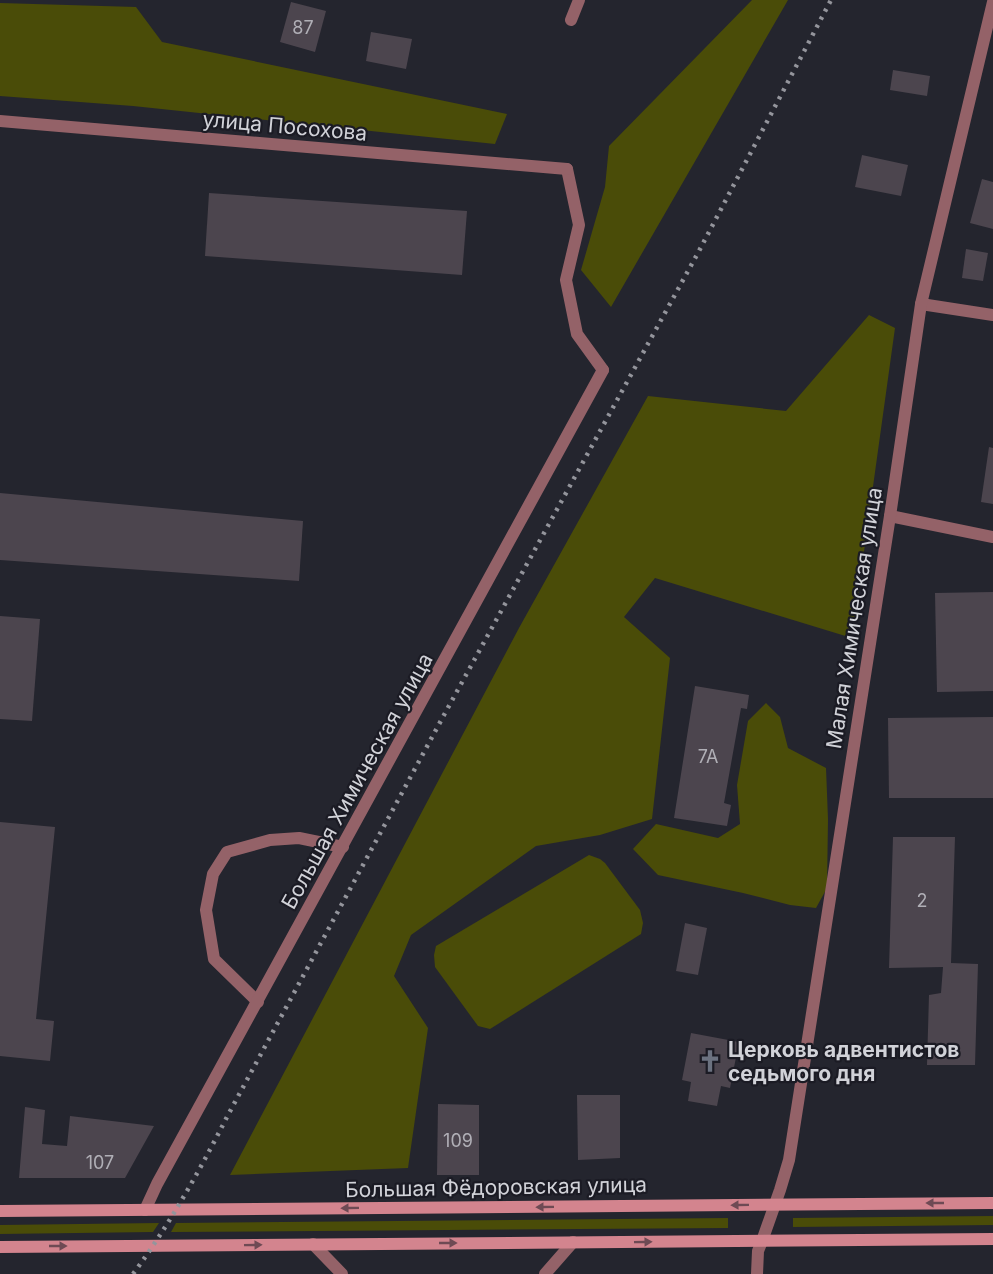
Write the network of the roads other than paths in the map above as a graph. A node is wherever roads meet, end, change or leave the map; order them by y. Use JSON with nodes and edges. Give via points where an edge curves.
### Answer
{"nodes":[{"id":1,"x":579,"y":0,"type":"edge"},
{"id":2,"x":993,"y":2,"type":"edge"},
{"id":3,"x":571,"y":21,"type":"dead end"},
{"id":4,"x":0,"y":121,"type":"edge"},
{"id":5,"x":921,"y":304,"type":"junction"},
{"id":6,"x":993,"y":315,"type":"edge"},
{"id":7,"x":603,"y":370,"type":"joint"},
{"id":8,"x":890,"y":516,"type":"junction"},
{"id":9,"x":993,"y":537,"type":"edge"},
{"id":10,"x":343,"y":847,"type":"junction"},
{"id":11,"x":258,"y":1002,"type":"junction"},
{"id":12,"x":993,"y":1203,"type":"edge"},
{"id":13,"x":775,"y":1204,"type":"junction"},
{"id":14,"x":145,"y":1210,"type":"junction"},
{"id":15,"x":0,"y":1211,"type":"edge"},
{"id":16,"x":993,"y":1239,"type":"edge"},
{"id":17,"x":762,"y":1240,"type":"junction"},
{"id":18,"x":573,"y":1242,"type":"junction"},
{"id":19,"x":313,"y":1244,"type":"junction"},
{"id":20,"x":0,"y":1247,"type":"edge"},
{"id":21,"x":342,"y":1274,"type":"edge"},
{"id":22,"x":545,"y":1274,"type":"edge"},
{"id":23,"x":757,"y":1274,"type":"edge"}],
"edges":[{"from":1,"to":3,"type":"street"},
{"from":2,"to":5,"type":"street","name":"Малая Химическая улица"},
{"from":4,"to":7,"type":"street","name":"улица Посохова","via":[[567,169],[579,225],[566,280],[577,334]]},
{"from":5,"to":6,"type":"street"},
{"from":5,"to":8,"type":"street","name":"Малая Химическая улица"},
{"from":7,"to":10,"type":"street","name":"Большая Химическая улица"},
{"from":8,"to":9,"type":"street"},
{"from":8,"to":13,"type":"street","name":"Малая Химическая улица","via":[[789,1160]]},
{"from":10,"to":11,"type":"street","name":"Большая Химическая улица"},
{"from":10,"to":11,"type":"street","via":[[299,838],[270,840],[227,852],[213,874],[206,910],[214,959]]},
{"from":11,"to":14,"type":"street","name":"Большая Химическая улица"},
{"from":12,"to":13,"type":"main road","name":"Большая Фёдоровская улица","one_way":true},
{"from":13,"to":14,"type":"main road","name":"Большая Фёдоровская улица","one_way":true},
{"from":13,"to":17,"type":"street","name":"Малая Химическая улица"},
{"from":14,"to":15,"type":"main road","name":"Большая Фёдоровская улица"},
{"from":16,"to":17,"type":"main road"},
{"from":18,"to":17,"type":"main road","one_way":true},
{"from":17,"to":23,"type":"street","name":"Малая Химическая улица"},
{"from":19,"to":18,"type":"main road","one_way":true},
{"from":18,"to":22,"type":"street"},
{"from":20,"to":19,"type":"main road","one_way":true},
{"from":19,"to":21,"type":"street"}]}
